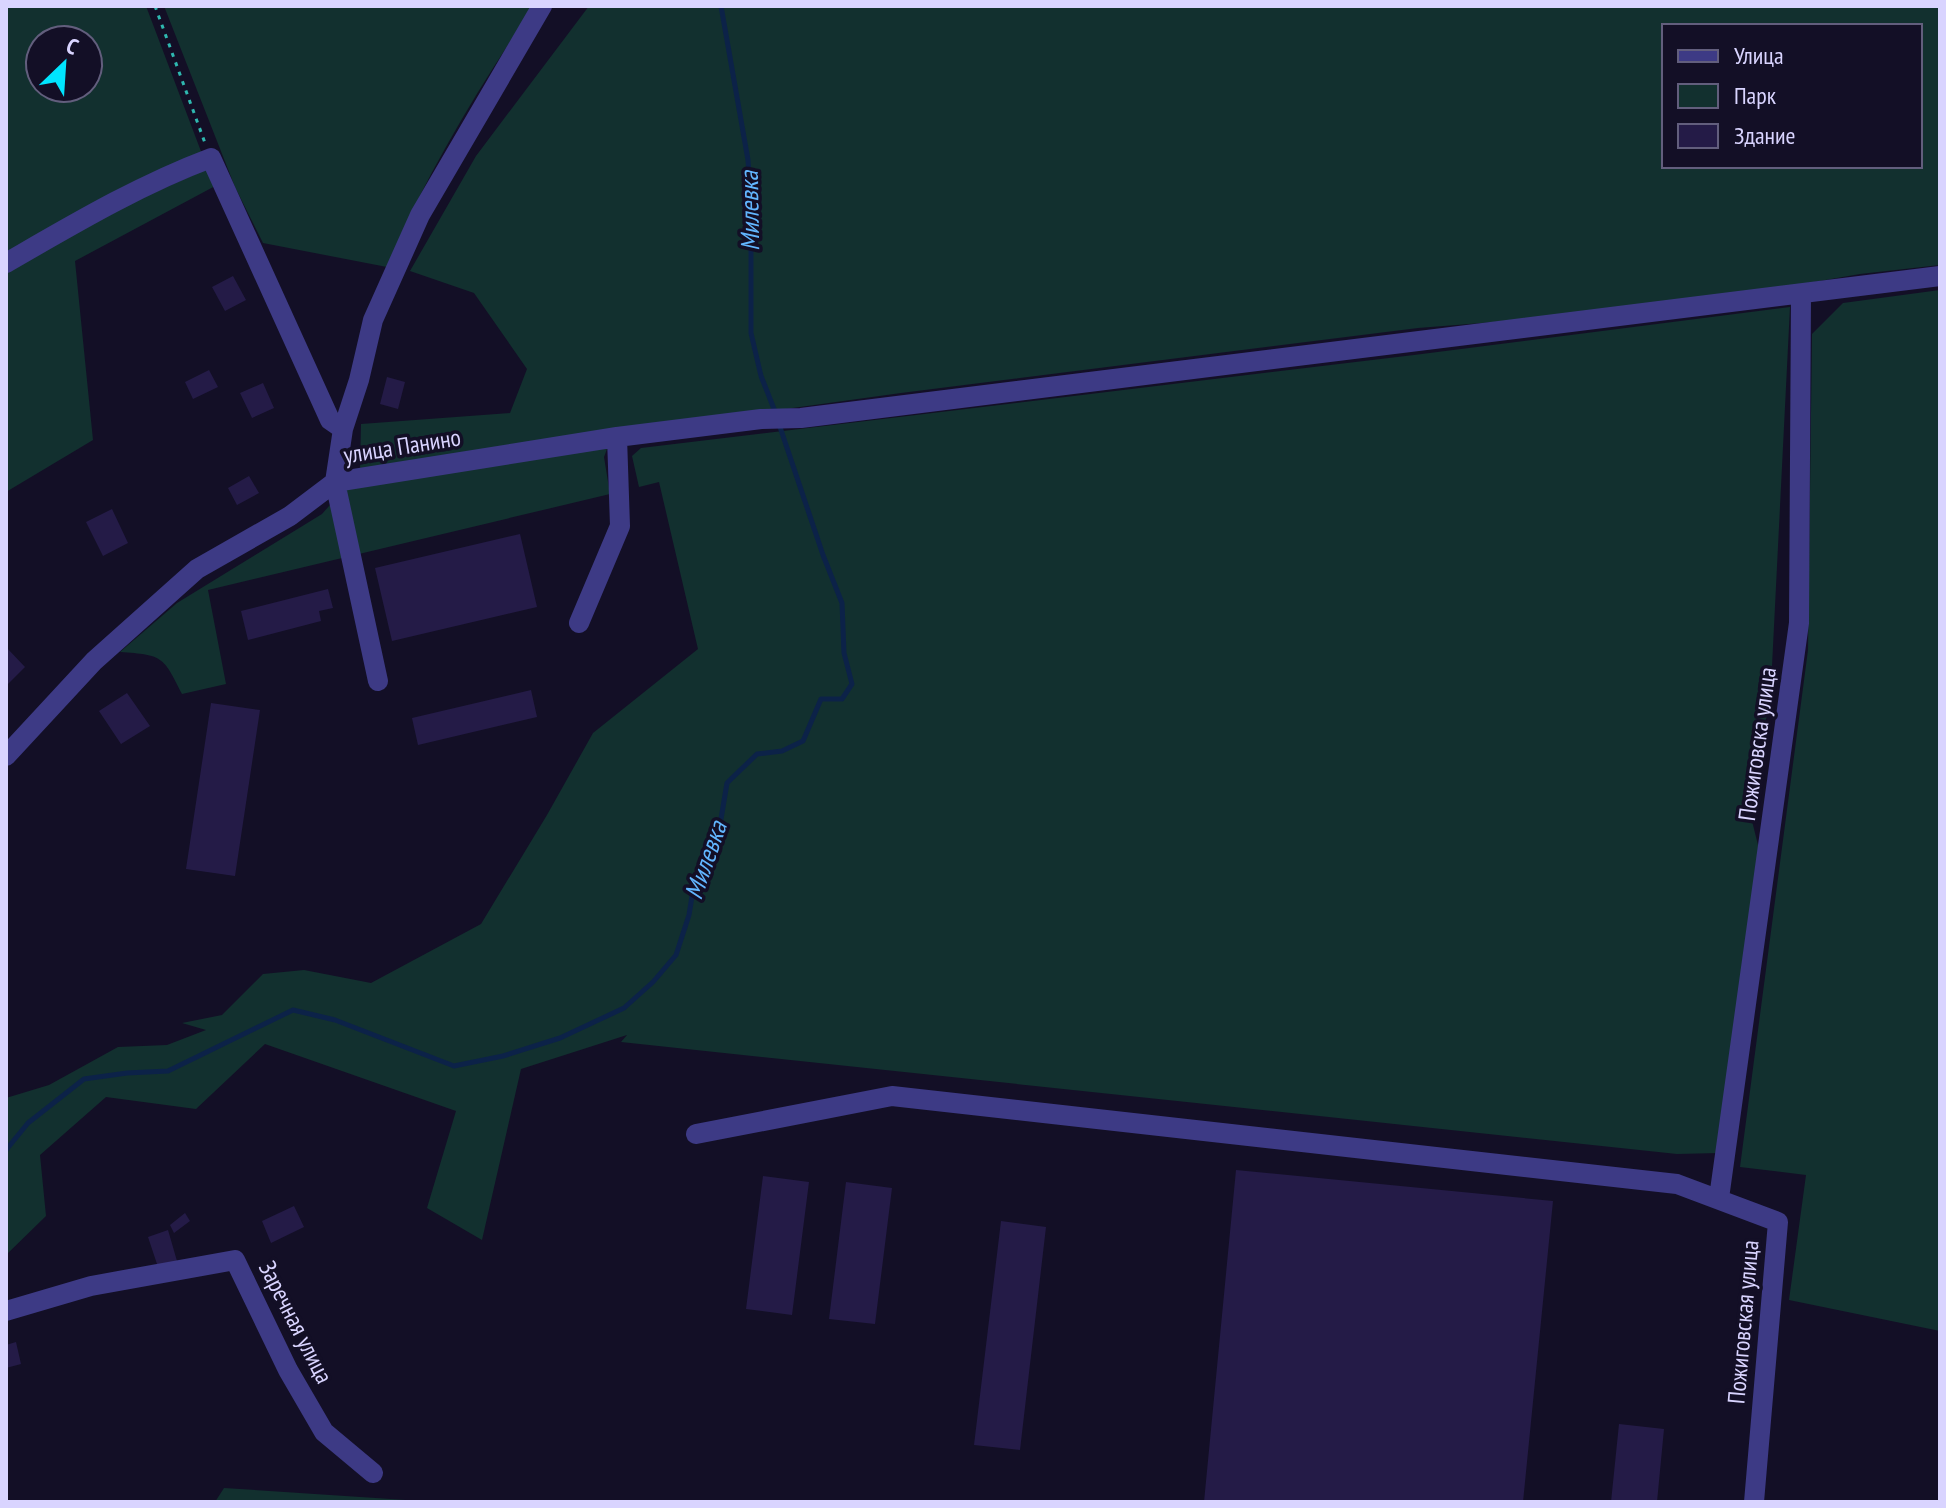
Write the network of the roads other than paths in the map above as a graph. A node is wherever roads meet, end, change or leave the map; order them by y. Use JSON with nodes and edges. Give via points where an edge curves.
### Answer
{"nodes":[{"id":1,"x":542,"y":6,"type":"edge"},
{"id":2,"x":6,"y":263,"type":"edge"},
{"id":3,"x":1940,"y":276,"type":"edge"},
{"id":4,"x":1801,"y":294,"type":"junction"},
{"id":5,"x":343,"y":429,"type":"junction"},
{"id":6,"x":617,"y":437,"type":"junction"},
{"id":7,"x":335,"y":482,"type":"junction"},
{"id":8,"x":579,"y":623,"type":"dead end"},
{"id":9,"x":378,"y":681,"type":"dead end"},
{"id":10,"x":6,"y":756,"type":"edge"},
{"id":11,"x":696,"y":1134,"type":"dead end"},
{"id":12,"x":1713,"y":1196,"type":"junction"},
{"id":13,"x":6,"y":1311,"type":"edge"},
{"id":14,"x":373,"y":1473,"type":"dead end"},
{"id":15,"x":1754,"y":1502,"type":"edge"}],
"edges":[{"from":1,"to":5,"type":"street","via":[[420,215],[373,320]]},
{"from":2,"to":5,"type":"street","via":[[211,158],[330,420]]},
{"from":3,"to":4,"type":"street","name":"улица Панино"},
{"from":4,"to":6,"type":"street","name":"улица Панино"},
{"from":4,"to":12,"type":"street","name":"Пожиговска улица","via":[[1799,623]]},
{"from":5,"to":7,"type":"street"},
{"from":6,"to":7,"type":"street","name":"улица Панино"},
{"from":6,"to":8,"type":"street","via":[[620,526]]},
{"from":7,"to":9,"type":"street"},
{"from":7,"to":10,"type":"street","name":"улица Панино","via":[[290,516],[197,569],[94,661]]},
{"from":11,"to":12,"type":"street","via":[[892,1096],[1677,1184]]},
{"from":12,"to":15,"type":"street","name":"Пожиговская улица","via":[[1778,1222]]},
{"from":13,"to":14,"type":"street","name":"Заречная улица","via":[[91,1286],[235,1260],[324,1432]]}]}
